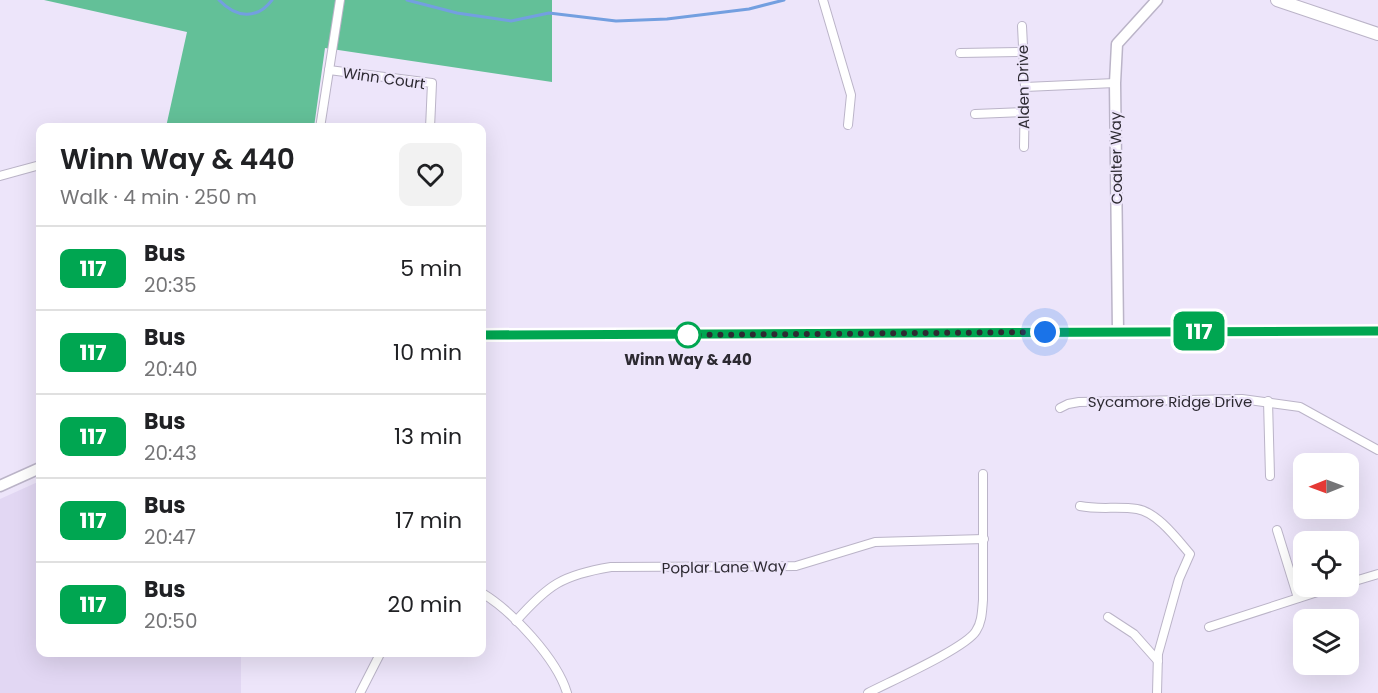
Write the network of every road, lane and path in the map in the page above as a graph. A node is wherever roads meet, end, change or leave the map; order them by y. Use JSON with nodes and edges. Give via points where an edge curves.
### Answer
{"nodes":[{"id":1,"x":340,"y":0,"type":"edge"},
{"id":2,"x":823,"y":0,"type":"edge"},
{"id":3,"x":1157,"y":0,"type":"edge"},
{"id":4,"x":1277,"y":0,"type":"edge"},
{"id":5,"x":1022,"y":26,"type":"dead end"},
{"id":6,"x":1378,"y":34,"type":"edge"},
{"id":7,"x":1023,"y":52,"type":"junction"},
{"id":8,"x":960,"y":53,"type":"dead end"},
{"id":9,"x":329,"y":70,"type":"junction"},
{"id":10,"x":1115,"y":83,"type":"junction"},
{"id":11,"x":1025,"y":87,"type":"junction"},
{"id":12,"x":1025,"y":112,"type":"junction"},
{"id":13,"x":975,"y":114,"type":"dead end"},
{"id":14,"x":321,"y":123,"type":"edge"},
{"id":15,"x":430,"y":123,"type":"edge"},
{"id":16,"x":848,"y":125,"type":"dead end"},
{"id":17,"x":1024,"y":147,"type":"dead end"},
{"id":18,"x":36,"y":166,"type":"edge"},
{"id":19,"x":0,"y":176,"type":"edge"},
{"id":20,"x":1378,"y":331,"type":"edge"},
{"id":21,"x":1118,"y":332,"type":"junction"},
{"id":22,"x":486,"y":335,"type":"edge"},
{"id":23,"x":1268,"y":401,"type":"junction"},
{"id":24,"x":1060,"y":408,"type":"dead end"},
{"id":25,"x":1378,"y":450,"type":"edge"},
{"id":26,"x":36,"y":470,"type":"edge"},
{"id":27,"x":983,"y":474,"type":"dead end"},
{"id":28,"x":1270,"y":477,"type":"dead end"},
{"id":29,"x":0,"y":486,"type":"edge"},
{"id":30,"x":1080,"y":506,"type":"dead end"},
{"id":31,"x":1277,"y":530,"type":"dead end"},
{"id":32,"x":984,"y":539,"type":"junction"},
{"id":33,"x":1378,"y":574,"type":"edge"},
{"id":34,"x":1359,"y":580,"type":"edge"},
{"id":35,"x":486,"y":596,"type":"edge"},
{"id":36,"x":1301,"y":597,"type":"edge"},
{"id":37,"x":1298,"y":598,"type":"junction"},
{"id":38,"x":1108,"y":617,"type":"dead end"},
{"id":39,"x":516,"y":621,"type":"junction"},
{"id":40,"x":1209,"y":627,"type":"dead end"},
{"id":41,"x":378,"y":657,"type":"edge"},
{"id":42,"x":1158,"y":661,"type":"junction"},
{"id":43,"x":360,"y":693,"type":"edge"},
{"id":44,"x":567,"y":693,"type":"edge"},
{"id":45,"x":868,"y":693,"type":"edge"},
{"id":46,"x":1157,"y":693,"type":"edge"}],
"edges":[{"from":1,"to":9,"type":"street"},
{"from":2,"to":16,"type":"street","via":[[851,95]]},
{"from":3,"to":10,"type":"street","name":"Coalter Way","via":[[1117,44]]},
{"from":4,"to":6,"type":"main road"},
{"from":5,"to":7,"type":"street","name":"Alden Drive"},
{"from":7,"to":8,"type":"street"},
{"from":7,"to":11,"type":"street","name":"Alden Drive"},
{"from":9,"to":14,"type":"street"},
{"from":9,"to":15,"type":"street","name":"Winn Court","via":[[432,83]]},
{"from":10,"to":11,"type":"street"},
{"from":10,"to":21,"type":"street","name":"Coalter Way"},
{"from":11,"to":12,"type":"street","name":"Alden Drive"},
{"from":12,"to":13,"type":"street"},
{"from":12,"to":17,"type":"street","name":"Alden Drive"},
{"from":18,"to":19,"type":"street"},
{"from":20,"to":21,"type":"street"},
{"from":21,"to":22,"type":"street"},
{"from":23,"to":24,"type":"street","name":"Sycamore Ridge Drive","via":[[1079,402]]},
{"from":23,"to":25,"type":"street","name":"Sycamore Ridge Drive","via":[[1300,407]]},
{"from":23,"to":28,"type":"street"},
{"from":26,"to":29,"type":"street"},
{"from":27,"to":32,"type":"street"},
{"from":30,"to":42,"type":"street","via":[[1139,509],[1166,525],[1190,554],[1179,579]]},
{"from":31,"to":37,"type":"street"},
{"from":32,"to":39,"type":"street","name":"Poplar Lane Way","via":[[875,542],[795,566],[610,567],[586,571],[570,575],[542,592]]},
{"from":32,"to":45,"type":"street","via":[[982,613],[975,632],[960,645]]},
{"from":33,"to":34,"type":"street"},
{"from":35,"to":39,"type":"street"},
{"from":36,"to":37,"type":"street"},
{"from":37,"to":40,"type":"street"},
{"from":38,"to":42,"type":"street","via":[[1134,634]]},
{"from":39,"to":44,"type":"street","via":[[548,657]]},
{"from":41,"to":43,"type":"street"},
{"from":42,"to":46,"type":"street"}]}
